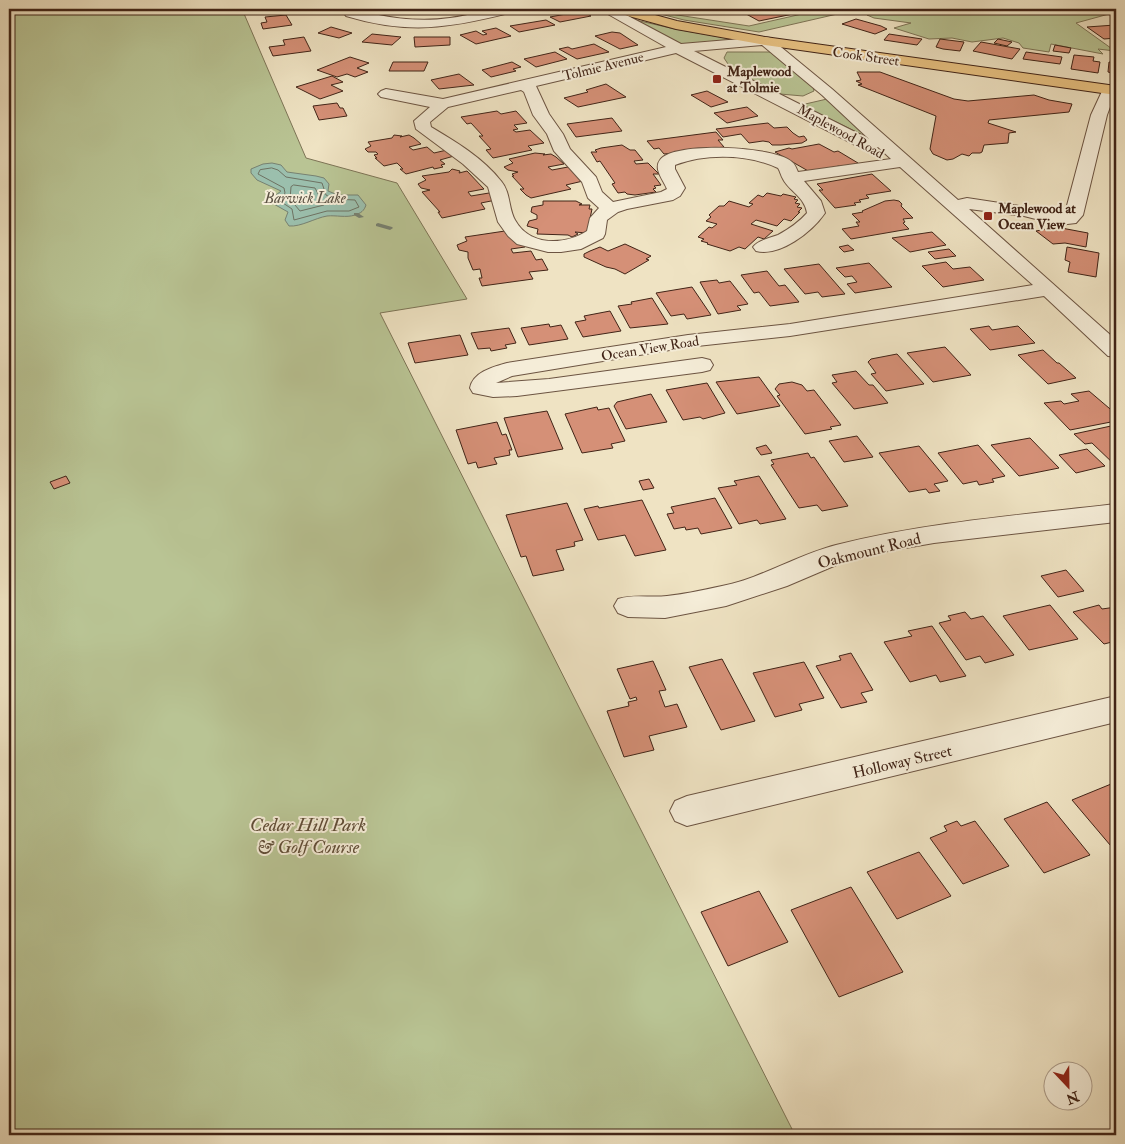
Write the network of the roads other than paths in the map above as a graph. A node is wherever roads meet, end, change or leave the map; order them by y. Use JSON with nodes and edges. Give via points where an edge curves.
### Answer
{"nodes":[{"id":1,"x":508,"y":9,"type":"edge"},
{"id":2,"x":606,"y":9,"type":"edge"},
{"id":3,"x":619,"y":9,"type":"edge"},
{"id":4,"x":351,"y":13,"type":"dead end"},
{"id":5,"x":765,"y":41,"type":"junction"},
{"id":6,"x":730,"y":44,"type":"junction"},
{"id":7,"x":678,"y":48,"type":"junction"},
{"id":8,"x":822,"y":50,"type":"junction"},
{"id":9,"x":646,"y":55,"type":"junction"},
{"id":10,"x":695,"y":57,"type":"junction"},
{"id":11,"x":788,"y":61,"type":"junction"},
{"id":12,"x":724,"y":72,"type":"junction"},
{"id":13,"x":523,"y":85,"type":"junction"},
{"id":14,"x":1112,"y":91,"type":"edge"},
{"id":15,"x":827,"y":92,"type":"junction"},
{"id":16,"x":386,"y":94,"type":"dead end"},
{"id":17,"x":785,"y":101,"type":"junction"},
{"id":18,"x":443,"y":104,"type":"junction"},
{"id":19,"x":897,"y":163,"type":"junction"},
{"id":20,"x":792,"y":178,"type":"junction"},
{"id":21,"x":938,"y":192,"type":"junction"},
{"id":22,"x":954,"y":206,"type":"junction"},
{"id":23,"x":611,"y":209,"type":"junction"},
{"id":24,"x":763,"y":247,"type":"dead end"},
{"id":25,"x":1049,"y":289,"type":"junction"},
{"id":26,"x":1116,"y":351,"type":"edge"},
{"id":27,"x":702,"y":365,"type":"dead end"},
{"id":28,"x":1116,"y":513,"type":"edge"},
{"id":29,"x":628,"y":606,"type":"dead end"},
{"id":30,"x":1116,"y":709,"type":"edge"},
{"id":31,"x":687,"y":811,"type":"dead end"}],
"edges":[{"from":1,"to":4,"type":"street","via":[[472,19],[411,26]]},
{"from":2,"to":7,"type":"street","name":"Maplewood Road"},
{"from":3,"to":5,"type":"main road","name":"Cook Street","via":[[676,25]]},
{"from":5,"to":6,"type":"street","name":"Tolmie Avenue"},
{"from":5,"to":8,"type":"main road","name":"Cook Street"},
{"from":5,"to":11,"type":"street","name":"Maplewood Road"},
{"from":6,"to":7,"type":"street","name":"Tolmie Avenue"},
{"from":6,"to":12,"type":"street","via":[[717,51],[715,56],[715,62]]},
{"from":7,"to":9,"type":"street","name":"Tolmie Avenue"},
{"from":7,"to":10,"type":"street","name":"Maplewood Road"},
{"from":8,"to":11,"type":"street","via":[[796,55]]},
{"from":8,"to":14,"type":"main road","name":"Cook Street"},
{"from":9,"to":10,"type":"street"},
{"from":9,"to":13,"type":"street","name":"Tolmie Avenue"},
{"from":10,"to":12,"type":"street","name":"Maplewood Road"},
{"from":11,"to":15,"type":"street","name":"Maplewood Road"},
{"from":12,"to":17,"type":"street","name":"Maplewood Road"},
{"from":13,"to":18,"type":"street","name":"Tolmie Avenue"},
{"from":13,"to":23,"type":"street","via":[[530,90],[562,151],[590,181],[594,194]]},
{"from":14,"to":22,"type":"street","via":[[1099,115],[1074,214],[1069,219],[968,203]]},
{"from":15,"to":17,"type":"street","via":[[818,98]]},
{"from":15,"to":21,"type":"street","name":"Maplewood Road"},
{"from":16,"to":18,"type":"street"},
{"from":17,"to":19,"type":"street","name":"Maplewood Road","via":[[855,136]]},
{"from":18,"to":23,"type":"street","via":[[422,121],[424,130],[459,151],[496,185],[508,225],[531,243],[560,247],[591,238],[596,234],[600,217]]},
{"from":19,"to":20,"type":"street"},
{"from":19,"to":21,"type":"street","name":"Maplewood Road"},
{"from":20,"to":23,"type":"street","via":[[784,164],[764,157],[718,153],[685,156],[674,158],[665,165],[675,183],[674,192]]},
{"from":20,"to":24,"type":"street","via":[[814,204],[816,213],[812,220],[787,238]]},
{"from":21,"to":22,"type":"street","name":"Maplewood Road"},
{"from":22,"to":25,"type":"street","name":"Maplewood Road"},
{"from":25,"to":26,"type":"street","name":"Maplewood Road"},
{"from":25,"to":27,"type":"street","name":"Ocean View Road","via":[[507,370],[491,376],[481,388],[491,392]]},
{"from":28,"to":29,"type":"street","name":"Oakmount Road","via":[[888,542],[834,556],[726,596],[665,607]]},
{"from":30,"to":31,"type":"street","name":"Holloway Street"}]}
